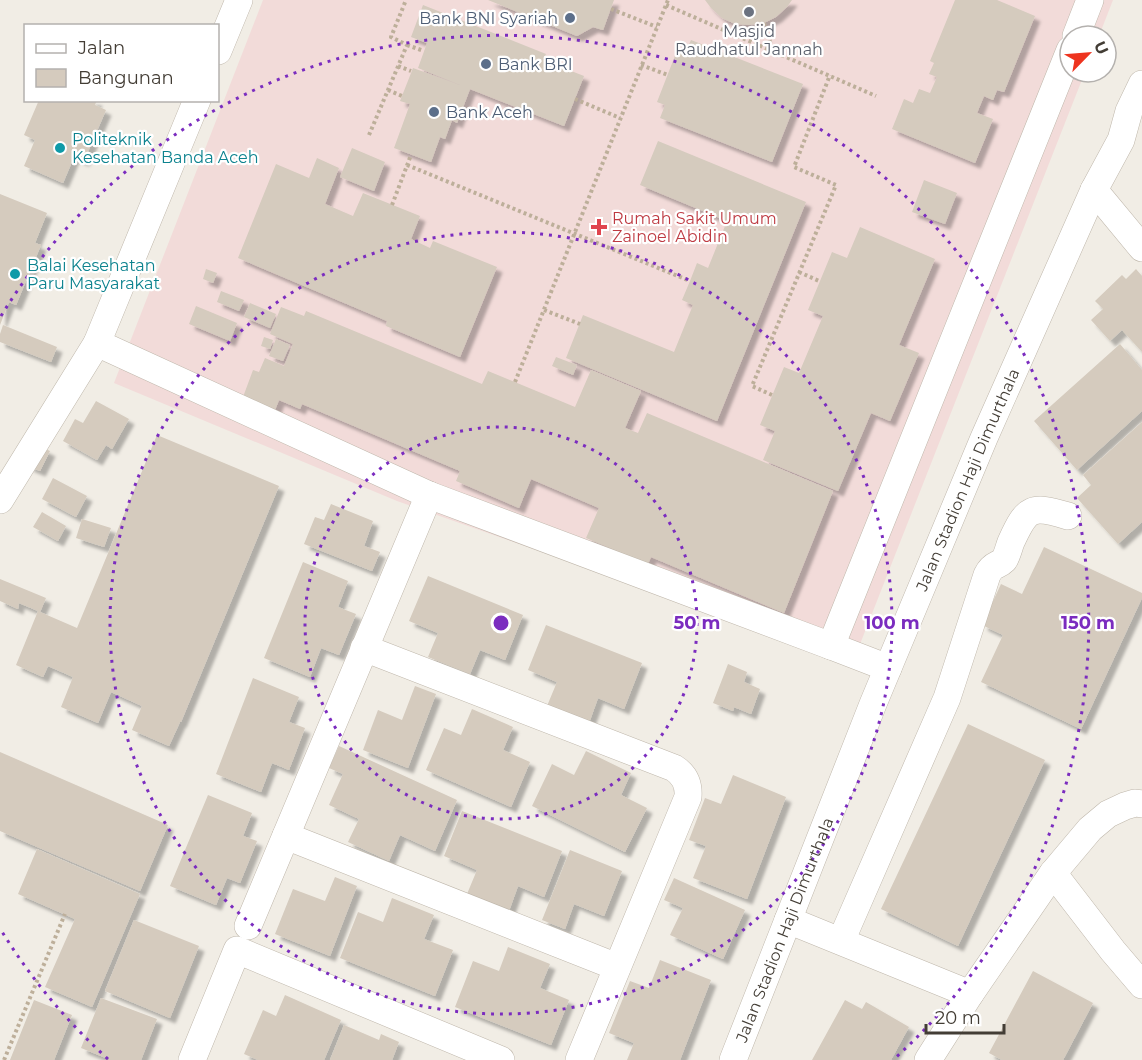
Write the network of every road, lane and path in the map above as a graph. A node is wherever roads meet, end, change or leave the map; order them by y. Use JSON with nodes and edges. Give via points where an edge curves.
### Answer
{"nodes":[{"id":1,"x":239,"y":0,"type":"edge"},
{"id":2,"x":406,"y":0,"type":"edge"},
{"id":3,"x":668,"y":0,"type":"edge"},
{"id":4,"x":1090,"y":0,"type":"edge"},
{"id":5,"x":666,"y":6,"type":"junction"},
{"id":6,"x":611,"y":9,"type":"dead end"},
{"id":7,"x":764,"y":23,"type":"dead end"},
{"id":8,"x":1081,"y":24,"type":"edge"},
{"id":9,"x":657,"y":27,"type":"junction"},
{"id":10,"x":407,"y":45,"type":"junction"},
{"id":11,"x":219,"y":49,"type":"edge"},
{"id":12,"x":424,"y":51,"type":"dead end"},
{"id":13,"x":773,"y":51,"type":"junction"},
{"id":14,"x":641,"y":65,"type":"junction"},
{"id":15,"x":398,"y":66,"type":"junction"},
{"id":16,"x":411,"y":71,"type":"dead end"},
{"id":17,"x":668,"y":75,"type":"dead end"},
{"id":18,"x":830,"y":75,"type":"junction"},
{"id":19,"x":1058,"y":80,"type":"edge"},
{"id":20,"x":1142,"y":84,"type":"edge"},
{"id":21,"x":388,"y":90,"type":"junction"},
{"id":22,"x":402,"y":96,"type":"dead end"},
{"id":23,"x":876,"y":96,"type":"dead end"},
{"id":24,"x":575,"y":99,"type":"dead end"},
{"id":25,"x":196,"y":102,"type":"edge"},
{"id":26,"x":620,"y":118,"type":"junction"},
{"id":27,"x":1142,"y":122,"type":"edge"},
{"id":28,"x":369,"y":135,"type":"dead end"},
{"id":29,"x":1121,"y":140,"type":"junction"},
{"id":30,"x":411,"y":155,"type":"dead end"},
{"id":31,"x":407,"y":165,"type":"junction"},
{"id":32,"x":1094,"y":190,"type":"junction"},
{"id":33,"x":392,"y":205,"type":"dead end"},
{"id":34,"x":575,"y":235,"type":"junction"},
{"id":35,"x":1142,"y":248,"type":"edge"},
{"id":36,"x":799,"y":272,"type":"junction"},
{"id":37,"x":690,"y":281,"type":"dead end"},
{"id":38,"x":819,"y":281,"type":"dead end"},
{"id":39,"x":544,"y":310,"type":"junction"},
{"id":40,"x":580,"y":324,"type":"dead end"},
{"id":41,"x":97,"y":343,"type":"junction"},
{"id":42,"x":515,"y":382,"type":"dead end"},
{"id":43,"x":772,"y":395,"type":"dead end"},
{"id":44,"x":429,"y":495,"type":"junction"},
{"id":45,"x":0,"y":500,"type":"edge"},
{"id":46,"x":1068,"y":516,"type":"dead end"},
{"id":47,"x":831,"y":646,"type":"junction"},
{"id":48,"x":364,"y":648,"type":"junction"},
{"id":49,"x":888,"y":668,"type":"junction"},
{"id":50,"x":1142,"y":804,"type":"edge"},
{"id":51,"x":286,"y":836,"type":"junction"},
{"id":52,"x":1053,"y":873,"type":"junction"},
{"id":53,"x":65,"y":914,"type":"dead end"},
{"id":54,"x":788,"y":920,"type":"junction"},
{"id":55,"x":248,"y":926,"type":"dead end"},
{"id":56,"x":841,"y":941,"type":"junction"},
{"id":57,"x":617,"y":967,"type":"junction"},
{"id":58,"x":1142,"y":985,"type":"edge"},
{"id":59,"x":970,"y":994,"type":"junction"},
{"id":60,"x":13,"y":1037,"type":"junction"},
{"id":61,"x":17,"y":1042,"type":"dead end"},
{"id":62,"x":445,"y":1049,"type":"edge"},
{"id":63,"x":4,"y":1060,"type":"edge"},
{"id":64,"x":192,"y":1060,"type":"edge"},
{"id":65,"x":501,"y":1060,"type":"edge"},
{"id":66,"x":579,"y":1060,"type":"edge"},
{"id":67,"x":733,"y":1060,"type":"edge"},
{"id":68,"x":928,"y":1060,"type":"edge"}],
"edges":[{"from":1,"to":11,"type":"street"},
{"from":2,"to":10,"type":"path","via":[[391,37]]},
{"from":3,"to":5,"type":"path"},
{"from":4,"to":8,"type":"street"},
{"from":5,"to":9,"type":"path"},
{"from":5,"to":13,"type":"path"},
{"from":6,"to":9,"type":"path"},
{"from":7,"to":13,"type":"path"},
{"from":9,"to":14,"type":"path"},
{"from":10,"to":12,"type":"path"},
{"from":10,"to":15,"type":"path"},
{"from":13,"to":18,"type":"path"},
{"from":14,"to":17,"type":"path"},
{"from":14,"to":26,"type":"path"},
{"from":15,"to":16,"type":"path"},
{"from":15,"to":21,"type":"path"},
{"from":18,"to":23,"type":"path"},
{"from":18,"to":36,"type":"path","via":[[794,167],[836,185]]},
{"from":19,"to":47,"type":"street"},
{"from":20,"to":29,"type":"street","name":"Jalan Stadion Haji Dimurthala"},
{"from":21,"to":22,"type":"path"},
{"from":21,"to":28,"type":"path"},
{"from":24,"to":26,"type":"path"},
{"from":25,"to":41,"type":"street"},
{"from":26,"to":34,"type":"path"},
{"from":27,"to":29,"type":"street","name":"Jalan Stadion Haji Dimurthala"},
{"from":29,"to":32,"type":"street","name":"Jalan Stadion Haji Dimurthala"},
{"from":30,"to":31,"type":"path"},
{"from":31,"to":33,"type":"path"},
{"from":31,"to":34,"type":"path"},
{"from":32,"to":35,"type":"street"},
{"from":32,"to":49,"type":"street","name":"Jalan Stadion Haji Dimurthala"},
{"from":34,"to":37,"type":"path"},
{"from":34,"to":39,"type":"path"},
{"from":36,"to":38,"type":"path"},
{"from":36,"to":43,"type":"path","via":[[752,386]]},
{"from":39,"to":40,"type":"path"},
{"from":39,"to":42,"type":"path"},
{"from":41,"to":44,"type":"street"},
{"from":41,"to":45,"type":"street"},
{"from":44,"to":47,"type":"street"},
{"from":44,"to":48,"type":"street"},
{"from":46,"to":56,"type":"street","via":[[1037,509],[1027,514],[1004,560],[987,575],[947,698]]},
{"from":47,"to":49,"type":"street"},
{"from":48,"to":51,"type":"street"},
{"from":48,"to":57,"type":"street","via":[[679,772],[688,783],[688,797]]},
{"from":49,"to":54,"type":"street","name":"Jalan Stadion Haji Dimurthala"},
{"from":50,"to":52,"type":"street","via":[[1108,814]]},
{"from":51,"to":55,"type":"street"},
{"from":51,"to":57,"type":"street"},
{"from":52,"to":58,"type":"street"},
{"from":52,"to":59,"type":"street"},
{"from":53,"to":60,"type":"path"},
{"from":54,"to":56,"type":"street"},
{"from":54,"to":67,"type":"street","name":"Jalan Stadion Haji Dimurthala"},
{"from":56,"to":59,"type":"street"},
{"from":57,"to":66,"type":"street"},
{"from":59,"to":68,"type":"street"},
{"from":60,"to":61,"type":"path"},
{"from":60,"to":63,"type":"path"},
{"from":62,"to":64,"type":"street","via":[[237,950]]},
{"from":62,"to":65,"type":"street"}]}
